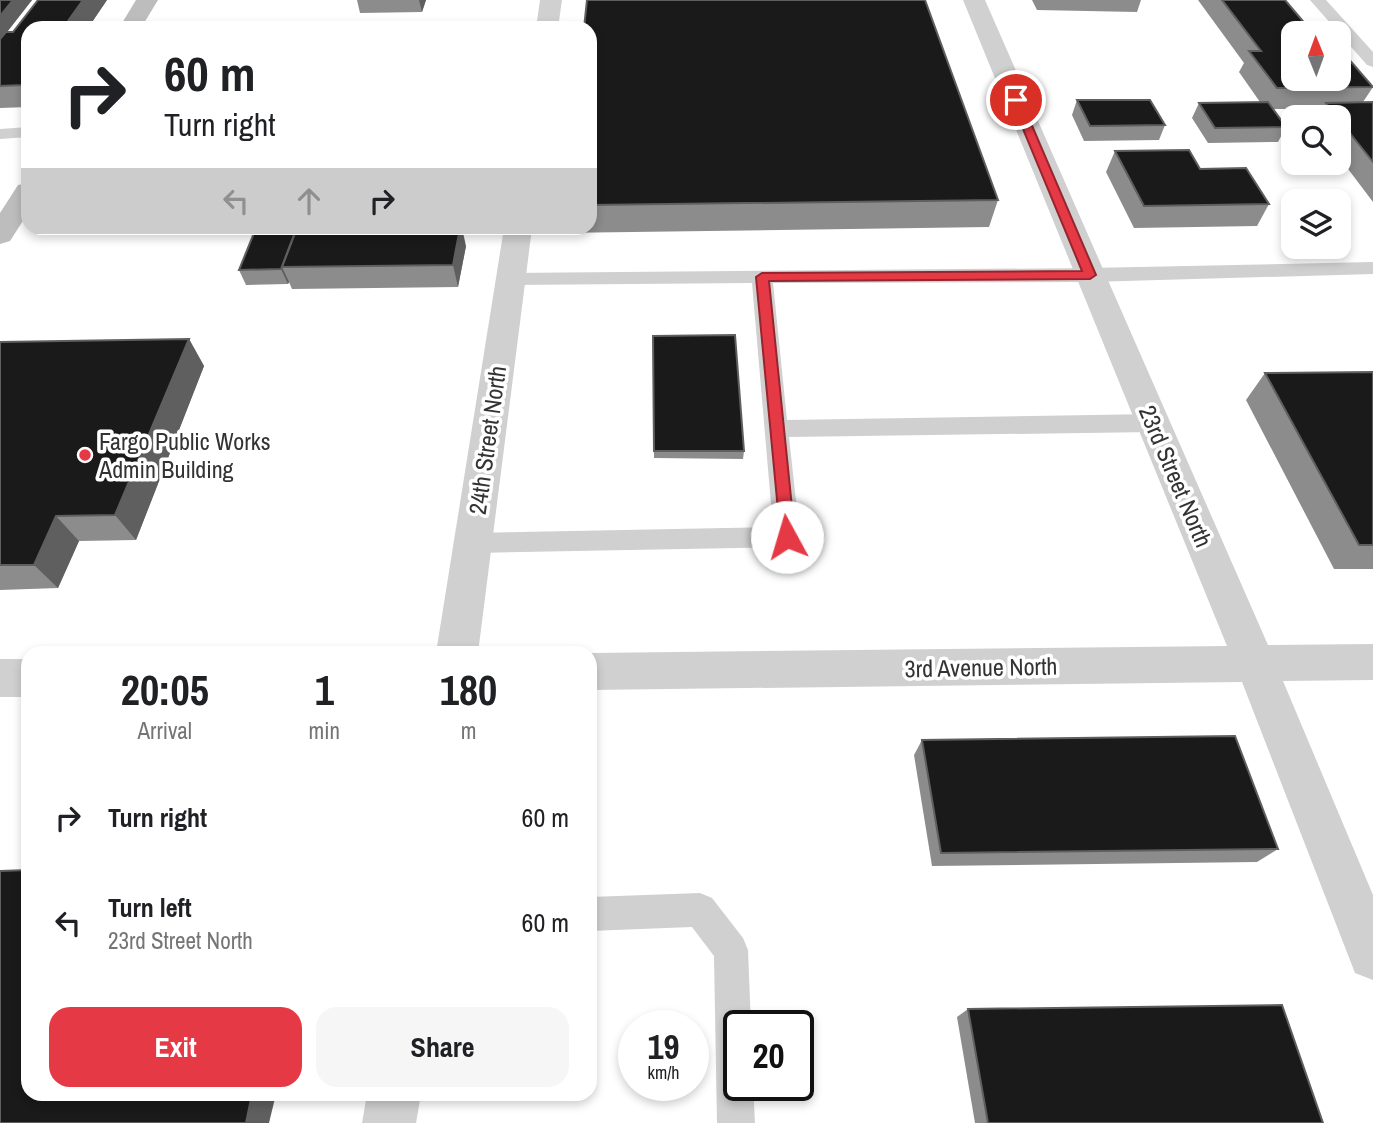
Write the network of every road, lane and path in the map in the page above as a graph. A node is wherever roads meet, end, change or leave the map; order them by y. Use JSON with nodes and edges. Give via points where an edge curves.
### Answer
{"nodes":[{"id":1,"x":148,"y":0,"type":"edge"},
{"id":2,"x":551,"y":0,"type":"edge"},
{"id":3,"x":974,"y":0,"type":"edge"},
{"id":4,"x":1318,"y":0,"type":"edge"},
{"id":5,"x":134,"y":21,"type":"edge"},
{"id":6,"x":548,"y":21,"type":"edge"},
{"id":7,"x":1373,"y":62,"type":"edge"},
{"id":8,"x":21,"y":132,"type":"edge"},
{"id":9,"x":0,"y":134,"type":"edge"},
{"id":10,"x":21,"y":202,"type":"edge"},
{"id":11,"x":0,"y":235,"type":"edge"},
{"id":12,"x":517,"y":235,"type":"edge"},
{"id":13,"x":1373,"y":268,"type":"edge"},
{"id":14,"x":1090,"y":275,"type":"junction"},
{"id":15,"x":762,"y":277,"type":"junction"},
{"id":16,"x":510,"y":278,"type":"junction"},
{"id":17,"x":1153,"y":423,"type":"junction"},
{"id":18,"x":776,"y":429,"type":"junction"},
{"id":19,"x":472,"y":543,"type":"junction"},
{"id":20,"x":458,"y":646,"type":"edge"},
{"id":21,"x":1373,"y":662,"type":"edge"},
{"id":22,"x":1255,"y":663,"type":"junction"},
{"id":23,"x":597,"y":672,"type":"edge"},
{"id":24,"x":0,"y":678,"type":"edge"},
{"id":25,"x":21,"y":678,"type":"edge"},
{"id":26,"x":1359,"y":886,"type":"edge"},
{"id":27,"x":597,"y":914,"type":"edge"},
{"id":28,"x":1373,"y":955,"type":"edge"},
{"id":29,"x":393,"y":1101,"type":"edge"},
{"id":30,"x":389,"y":1123,"type":"edge"},
{"id":31,"x":736,"y":1123,"type":"edge"}],
"edges":[{"from":1,"to":5,"type":"main road"},
{"from":2,"to":6,"type":"street"},
{"from":3,"to":14,"type":"street","name":"23rd Street North"},
{"from":4,"to":7,"type":"lane"},
{"from":8,"to":9,"type":"lane"},
{"from":10,"to":11,"type":"main road"},
{"from":12,"to":16,"type":"street","name":"24th Street North"},
{"from":13,"to":14,"type":"lane"},
{"from":14,"to":15,"type":"lane"},
{"from":14,"to":17,"type":"street","name":"23rd Street North"},
{"from":15,"to":16,"type":"lane"},
{"from":15,"to":18,"type":"lane"},
{"from":16,"to":19,"type":"street","name":"24th Street North"},
{"from":17,"to":18,"type":"lane"},
{"from":17,"to":22,"type":"street","name":"23rd Street North"},
{"from":18,"to":19,"type":"lane","via":[[787,537]]},
{"from":19,"to":20,"type":"street","name":"24th Street North"},
{"from":21,"to":22,"type":"street","name":"3rd Avenue North"},
{"from":22,"to":23,"type":"street","name":"3rd Avenue North"},
{"from":22,"to":26,"type":"street","name":"23rd Street North"},
{"from":24,"to":25,"type":"street"},
{"from":26,"to":28,"type":"street","name":"23rd Street North"},
{"from":27,"to":31,"type":"lane","via":[[700,910],[731,950]]},
{"from":29,"to":30,"type":"street"}]}
